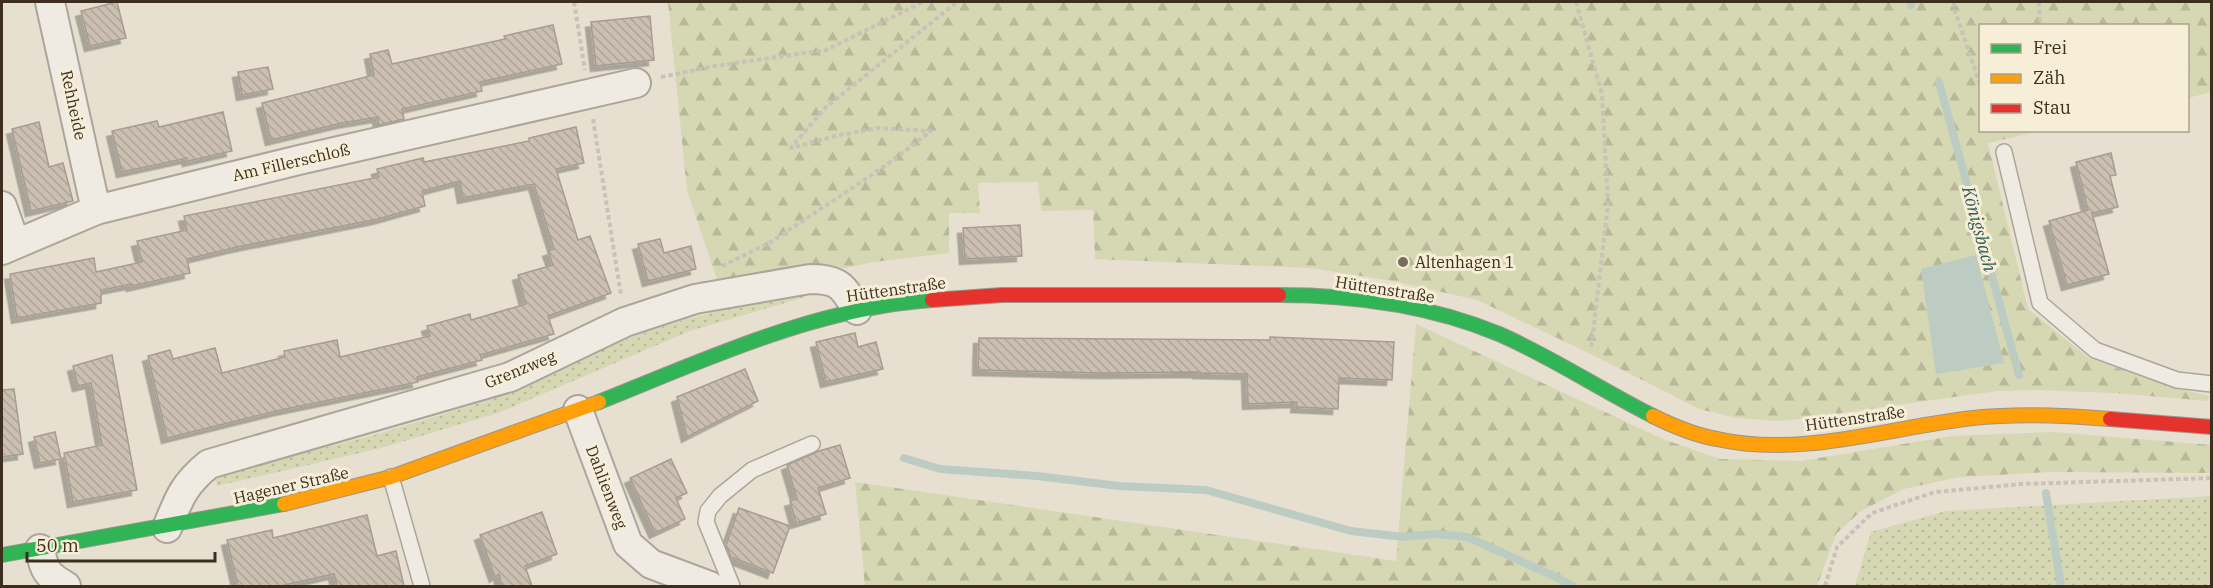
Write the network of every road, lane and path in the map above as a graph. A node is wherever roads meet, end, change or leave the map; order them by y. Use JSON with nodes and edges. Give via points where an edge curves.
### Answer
{"nodes":[{"id":1,"x":50,"y":2,"type":"edge"},
{"id":2,"x":574,"y":2,"type":"edge"},
{"id":3,"x":923,"y":2,"type":"edge"},
{"id":4,"x":957,"y":2,"type":"edge"},
{"id":5,"x":1576,"y":2,"type":"edge"},
{"id":6,"x":1954,"y":2,"type":"edge"},
{"id":7,"x":2039,"y":2,"type":"edge"},
{"id":8,"x":2040,"y":24,"type":"edge"},
{"id":9,"x":1979,"y":81,"type":"edge"},
{"id":10,"x":636,"y":83,"type":"joint"},
{"id":11,"x":584,"y":102,"type":"junction"},
{"id":12,"x":2004,"y":152,"type":"dead end"},
{"id":13,"x":2,"y":206,"type":"edge"},
{"id":14,"x":96,"y":210,"type":"junction"},
{"id":15,"x":8,"y":247,"type":"edge"},
{"id":16,"x":718,"y":267,"type":"dead end"},
{"id":17,"x":857,"y":310,"type":"junction"},
{"id":18,"x":625,"y":322,"type":"junction"},
{"id":19,"x":1590,"y":356,"type":"dead end"},
{"id":20,"x":2211,"y":384,"type":"edge"},
{"id":21,"x":578,"y":410,"type":"junction"},
{"id":22,"x":2211,"y":427,"type":"edge"},
{"id":23,"x":812,"y":444,"type":"dead end"},
{"id":24,"x":391,"y":477,"type":"junction"},
{"id":25,"x":2211,"y":478,"type":"edge"},
{"id":26,"x":167,"y":528,"type":"junction"},
{"id":27,"x":40,"y":549,"type":"junction"},
{"id":28,"x":2,"y":555,"type":"edge"},
{"id":29,"x":66,"y":586,"type":"edge"},
{"id":30,"x":422,"y":586,"type":"edge"},
{"id":31,"x":710,"y":586,"type":"edge"},
{"id":32,"x":732,"y":586,"type":"edge"},
{"id":33,"x":1825,"y":586,"type":"edge"}],
"edges":[{"from":1,"to":14,"type":"street","name":"Rehheide"},
{"from":2,"to":11,"type":"path"},
{"from":3,"to":10,"type":"path","via":[[826,50],[716,66]]},
{"from":4,"to":16,"type":"path","via":[[825,108],[791,148],[879,128],[931,131],[771,242]]},
{"from":5,"to":19,"type":"path","via":[[1602,94],[1608,204]]},
{"from":6,"to":9,"type":"path"},
{"from":7,"to":8,"type":"path"},
{"from":10,"to":11,"type":"street","name":"Am Fillerschloß"},
{"from":11,"to":14,"type":"street","name":"Am Fillerschloß","via":[[299,160]]},
{"from":11,"to":18,"type":"path"},
{"from":12,"to":20,"type":"lane","via":[[2040,303],[2095,350],[2177,380]]},
{"from":13,"to":15,"type":"street","name":"Am Fillerschloß"},
{"from":14,"to":15,"type":"street","name":"Am Fillerschloß"},
{"from":17,"to":18,"type":"street","name":"Grenzweg","via":[[846,290],[836,282],[810,279],[695,299]]},
{"from":17,"to":21,"type":"main road","name":"Hüttenstraße","via":[[776,333]]},
{"from":17,"to":22,"type":"main road","name":"Hüttenstraße","via":[[928,300],[1045,294],[1315,296],[1394,303],[1432,311],[1498,334],[1665,423],[1706,437],[1738,442],[1788,444],[2008,415],[2104,417]]},
{"from":18,"to":26,"type":"street","name":"Grenzweg","via":[[510,377],[209,464],[191,478]]},
{"from":21,"to":24,"type":"main road","name":"Hagener Straße"},
{"from":21,"to":31,"type":"street","name":"Dahlienweg","via":[[628,544],[651,564]]},
{"from":23,"to":32,"type":"lane","via":[[752,470],[708,511],[706,522]]},
{"from":24,"to":26,"type":"main road","name":"Hagener Straße"},
{"from":24,"to":30,"type":"lane"},
{"from":25,"to":33,"type":"path","via":[[2022,484],[1935,492],[1872,513],[1838,547]]},
{"from":26,"to":27,"type":"main road","name":"Hagener Straße"},
{"from":27,"to":28,"type":"main road","name":"Hagener Straße"},
{"from":27,"to":29,"type":"street","via":[[43,568]]}]}
